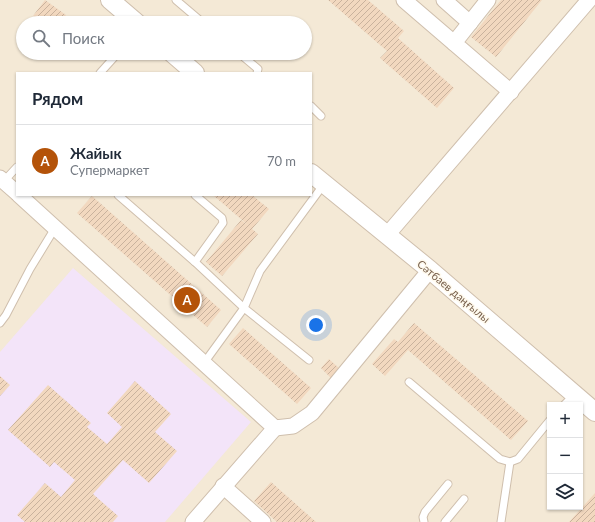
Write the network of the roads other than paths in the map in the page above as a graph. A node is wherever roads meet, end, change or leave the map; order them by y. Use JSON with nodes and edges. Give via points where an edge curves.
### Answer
{"nodes":[{"id":1,"x":110,"y":0,"type":"edge"},
{"id":2,"x":176,"y":0,"type":"edge"},
{"id":3,"x":404,"y":0,"type":"edge"},
{"id":4,"x":444,"y":0,"type":"edge"},
{"id":5,"x":488,"y":0,"type":"edge"},
{"id":6,"x":589,"y":0,"type":"edge"},
{"id":7,"x":129,"y":16,"type":"edge"},
{"id":8,"x":195,"y":16,"type":"edge"},
{"id":9,"x":470,"y":23,"type":"junction"},
{"id":10,"x":454,"y":43,"type":"junction"},
{"id":11,"x":112,"y":60,"type":"edge"},
{"id":12,"x":180,"y":60,"type":"edge"},
{"id":13,"x":247,"y":60,"type":"edge"},
{"id":14,"x":101,"y":72,"type":"edge"},
{"id":15,"x":195,"y":72,"type":"edge"},
{"id":16,"x":257,"y":72,"type":"edge"},
{"id":17,"x":511,"y":92,"type":"junction"},
{"id":18,"x":312,"y":107,"type":"edge"},
{"id":19,"x":321,"y":116,"type":"dead end"},
{"id":20,"x":16,"y":168,"type":"edge"},
{"id":21,"x":317,"y":178,"type":"edge"},
{"id":22,"x":2,"y":179,"type":"edge"},
{"id":23,"x":16,"y":192,"type":"edge"},
{"id":24,"x":20,"y":196,"type":"edge"},
{"id":25,"x":119,"y":196,"type":"edge"},
{"id":26,"x":196,"y":196,"type":"edge"},
{"id":27,"x":306,"y":196,"type":"edge"},
{"id":28,"x":55,"y":228,"type":"junction"},
{"id":29,"x":387,"y":235,"type":"junction"},
{"id":30,"x":195,"y":262,"type":"junction"},
{"id":31,"x":430,"y":270,"type":"junction"},
{"id":32,"x":244,"y":308,"type":"junction"},
{"id":33,"x":0,"y":323,"type":"edge"},
{"id":34,"x":309,"y":360,"type":"dead end"},
{"id":35,"x":204,"y":363,"type":"junction"},
{"id":36,"x":409,"y":382,"type":"dead end"},
{"id":37,"x":570,"y":399,"type":"edge"},
{"id":38,"x":595,"y":412,"type":"edge"},
{"id":39,"x":547,"y":424,"type":"edge"},
{"id":40,"x":275,"y":428,"type":"junction"},
{"id":41,"x":510,"y":462,"type":"junction"},
{"id":42,"x":448,"y":484,"type":"dead end"},
{"id":43,"x":223,"y":486,"type":"junction"},
{"id":44,"x":464,"y":499,"type":"dead end"},
{"id":45,"x":193,"y":522,"type":"edge"},
{"id":46,"x":263,"y":522,"type":"edge"},
{"id":47,"x":424,"y":522,"type":"edge"},
{"id":48,"x":445,"y":522,"type":"edge"},
{"id":49,"x":501,"y":522,"type":"edge"}],
"edges":[{"from":1,"to":7,"type":"street"},
{"from":2,"to":8,"type":"lane"},
{"from":3,"to":10,"type":"street"},
{"from":4,"to":9,"type":"street"},
{"from":5,"to":9,"type":"street"},
{"from":6,"to":17,"type":"street"},
{"from":9,"to":10,"type":"street"},
{"from":10,"to":17,"type":"street"},
{"from":11,"to":14,"type":"lane"},
{"from":12,"to":15,"type":"street"},
{"from":13,"to":16,"type":"lane","via":[[258,69]]},
{"from":17,"to":29,"type":"street"},
{"from":18,"to":19,"type":"lane"},
{"from":20,"to":22,"type":"lane"},
{"from":21,"to":29,"type":"street","name":"Сәтбаев даңғылы"},
{"from":22,"to":23,"type":"street"},
{"from":24,"to":28,"type":"street"},
{"from":25,"to":30,"type":"lane"},
{"from":26,"to":30,"type":"lane","via":[[222,218],[222,223]]},
{"from":27,"to":32,"type":"lane","via":[[260,272]]},
{"from":28,"to":33,"type":"lane"},
{"from":28,"to":35,"type":"street"},
{"from":29,"to":31,"type":"street","name":"Сәтбаев даңғылы"},
{"from":30,"to":32,"type":"lane"},
{"from":31,"to":37,"type":"street","name":"Сәтбаев даңғылы"},
{"from":31,"to":40,"type":"street","via":[[312,413],[293,426]]},
{"from":32,"to":34,"type":"lane"},
{"from":32,"to":35,"type":"lane"},
{"from":35,"to":40,"type":"street"},
{"from":36,"to":41,"type":"lane","via":[[500,458]]},
{"from":37,"to":38,"type":"street","name":"Сәтбаев даңғылы"},
{"from":39,"to":41,"type":"lane","via":[[518,459]]},
{"from":40,"to":43,"type":"street"},
{"from":41,"to":49,"type":"lane"},
{"from":42,"to":47,"type":"lane","via":[[425,512]]},
{"from":43,"to":45,"type":"street"},
{"from":43,"to":46,"type":"street"},
{"from":44,"to":48,"type":"lane"}]}
